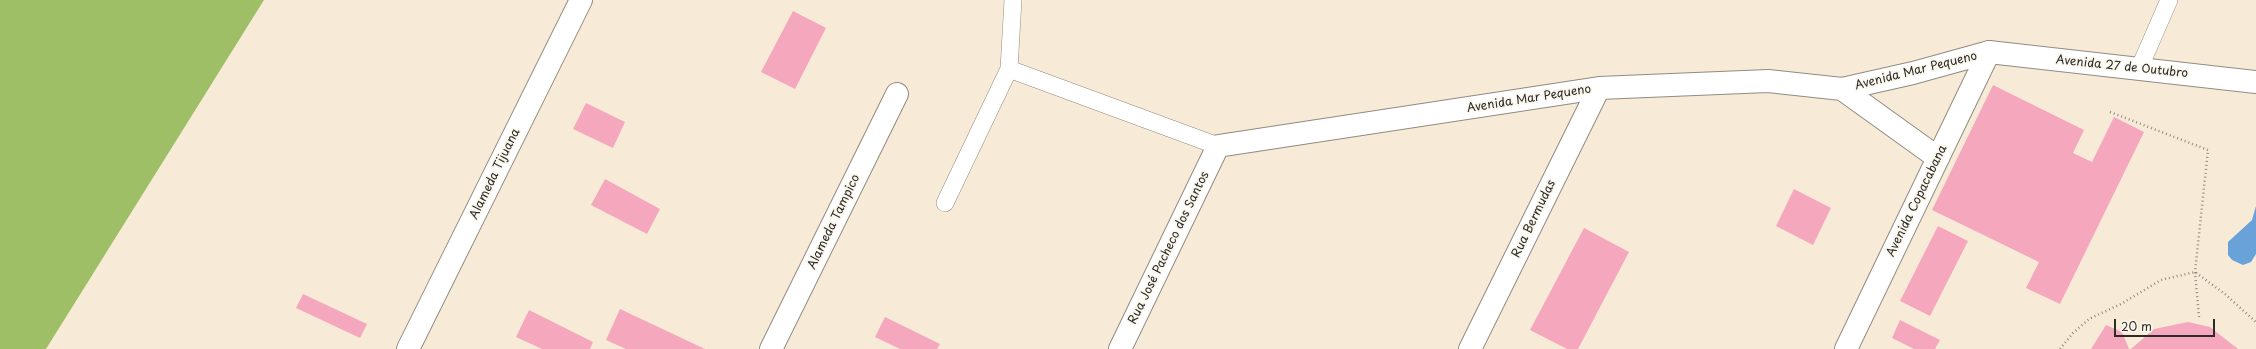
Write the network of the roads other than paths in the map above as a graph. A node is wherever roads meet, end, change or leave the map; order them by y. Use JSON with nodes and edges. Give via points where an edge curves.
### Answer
{"nodes":[{"id":1,"x":581,"y":0,"type":"edge"},
{"id":2,"x":1013,"y":0,"type":"edge"},
{"id":3,"x":2169,"y":0,"type":"edge"},
{"id":4,"x":1989,"y":52,"type":"junction"},
{"id":5,"x":1009,"y":69,"type":"junction"},
{"id":6,"x":2139,"y":69,"type":"junction"},
{"id":7,"x":2256,"y":82,"type":"edge"},
{"id":8,"x":1598,"y":88,"type":"junction"},
{"id":9,"x":1842,"y":89,"type":"junction"},
{"id":10,"x":897,"y":94,"type":"dead end"},
{"id":11,"x":1218,"y":146,"type":"junction"},
{"id":12,"x":1938,"y":158,"type":"junction"},
{"id":13,"x":945,"y":203,"type":"dead end"},
{"id":14,"x":408,"y":349,"type":"edge"},
{"id":15,"x":771,"y":349,"type":"edge"},
{"id":16,"x":1120,"y":349,"type":"edge"},
{"id":17,"x":1470,"y":349,"type":"edge"},
{"id":18,"x":1846,"y":349,"type":"edge"}],
"edges":[{"from":1,"to":14,"type":"street","name":"Alameda Tijuana"},
{"from":2,"to":5,"type":"lane"},
{"from":3,"to":6,"type":"lane"},
{"from":4,"to":6,"type":"street","name":"Avenida 27 de Outubro"},
{"from":4,"to":9,"type":"street","name":"Avenida Mar Pequeno"},
{"from":4,"to":12,"type":"street","name":"Avenida Copacabana"},
{"from":5,"to":11,"type":"lane"},
{"from":5,"to":13,"type":"lane"},
{"from":6,"to":7,"type":"street","name":"Avenida 27 de Outubro"},
{"from":8,"to":9,"type":"street","name":"Avenida Mar Pequeno","via":[[1768,81]]},
{"from":8,"to":11,"type":"street","name":"Avenida Mar Pequeno"},
{"from":8,"to":17,"type":"street","name":"Rua Bermudas"},
{"from":9,"to":12,"type":"street","name":"Avenida Mar Pequeno"},
{"from":10,"to":15,"type":"street","name":"Alameda Tampico"},
{"from":11,"to":16,"type":"street","name":"Rua José Pacheco dos Santos"},
{"from":12,"to":18,"type":"street","name":"Avenida Copacabana"}]}
